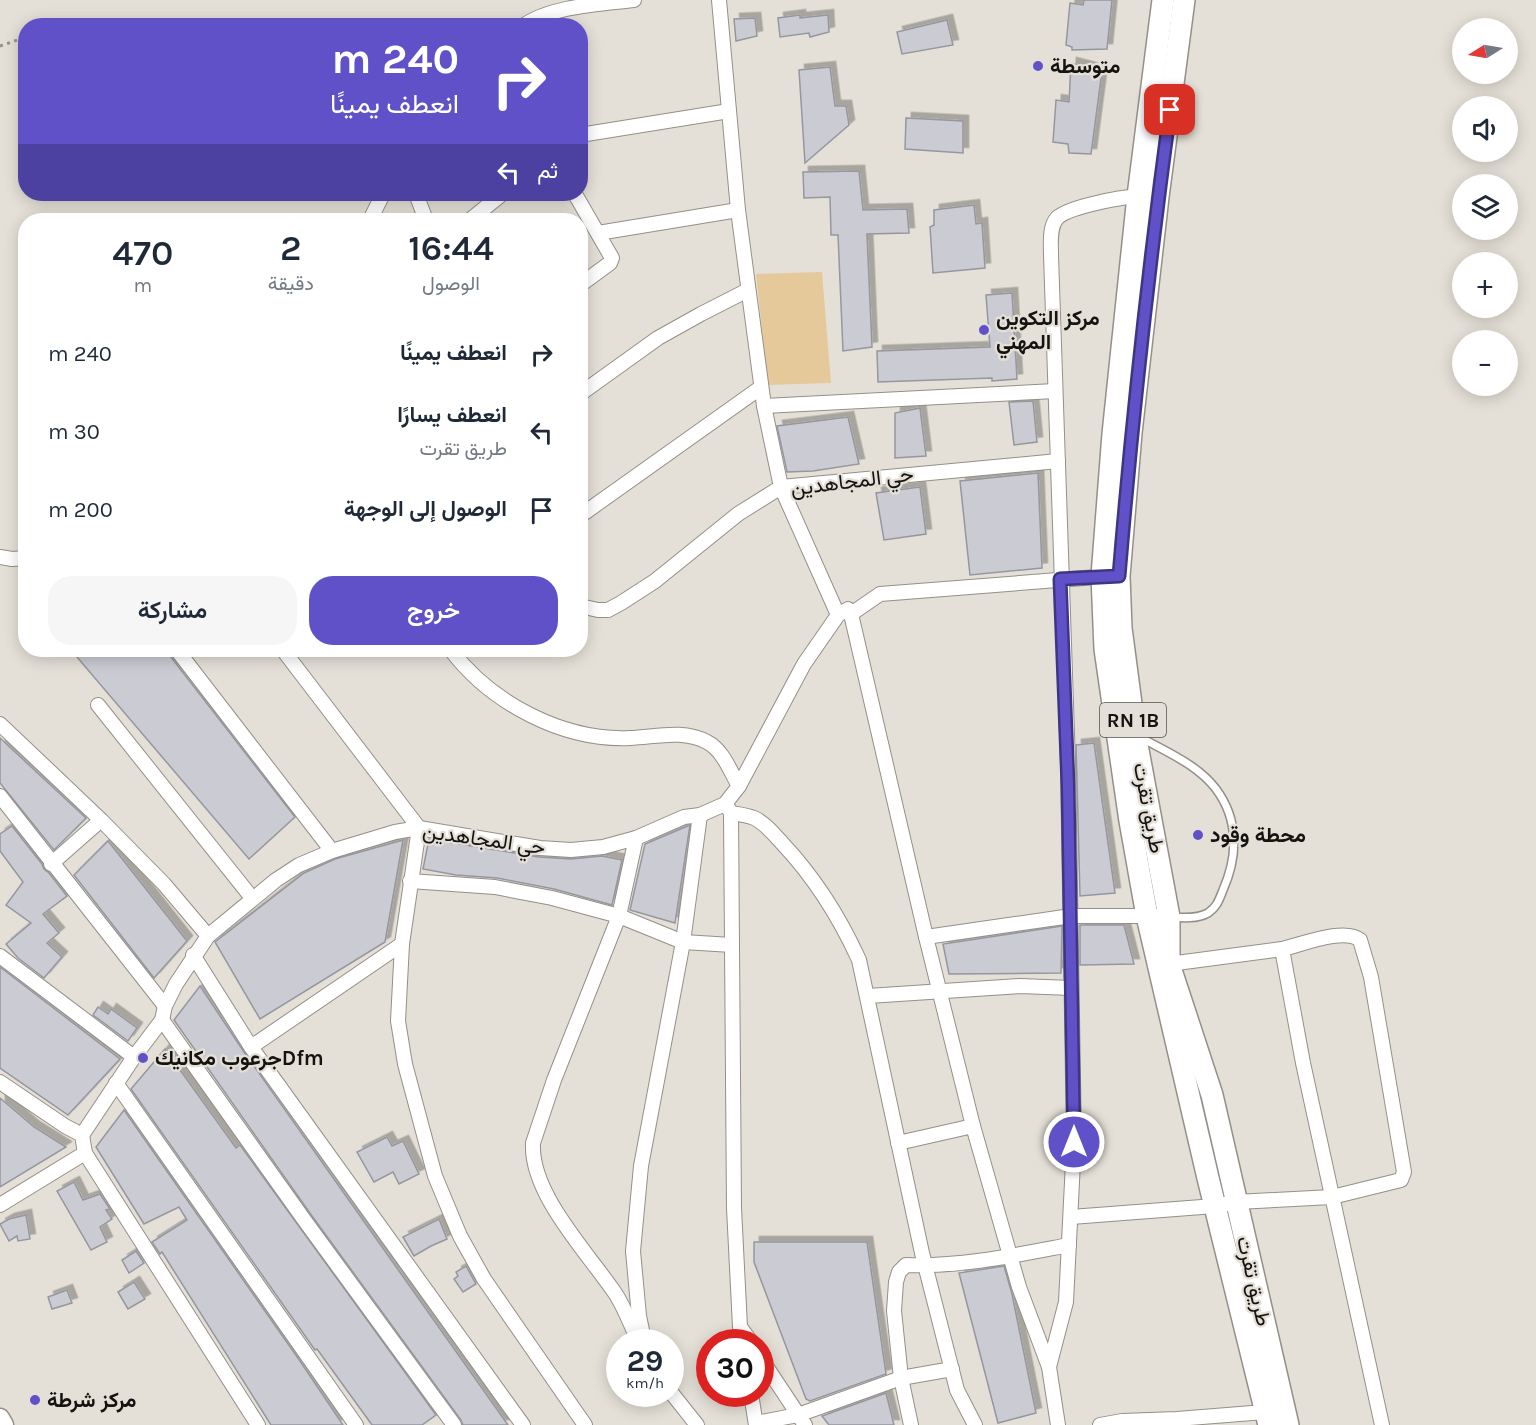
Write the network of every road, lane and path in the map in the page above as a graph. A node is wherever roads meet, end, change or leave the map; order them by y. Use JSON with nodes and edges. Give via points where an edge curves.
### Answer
{"nodes":[{"id":1,"x":634,"y":0,"type":"edge"},
{"id":2,"x":719,"y":0,"type":"edge"},
{"id":3,"x":1163,"y":0,"type":"edge"},
{"id":4,"x":1184,"y":0,"type":"edge"},
{"id":5,"x":539,"y":18,"type":"edge"},
{"id":6,"x":18,"y":40,"type":"edge"},
{"id":7,"x":0,"y":46,"type":"edge"},
{"id":8,"x":729,"y":111,"type":"junction"},
{"id":9,"x":588,"y":134,"type":"edge"},
{"id":10,"x":1148,"y":197,"type":"junction"},
{"id":11,"x":493,"y":201,"type":"edge"},
{"id":12,"x":738,"y":210,"type":"junction"},
{"id":13,"x":479,"y":213,"type":"edge"},
{"id":14,"x":588,"y":216,"type":"edge"},
{"id":15,"x":598,"y":233,"type":"junction"},
{"id":16,"x":588,"y":279,"type":"edge"},
{"id":17,"x":748,"y":290,"type":"junction"},
{"id":18,"x":588,"y":388,"type":"edge"},
{"id":19,"x":760,"y":388,"type":"junction"},
{"id":20,"x":1055,"y":391,"type":"junction"},
{"id":21,"x":764,"y":406,"type":"junction"},
{"id":22,"x":1058,"y":461,"type":"junction"},
{"id":23,"x":781,"y":487,"type":"junction"},
{"id":24,"x":588,"y":510,"type":"edge"},
{"id":25,"x":0,"y":557,"type":"edge"},
{"id":26,"x":18,"y":559,"type":"edge"},
{"id":27,"x":1111,"y":576,"type":"junction"},
{"id":28,"x":1060,"y":579,"type":"junction"},
{"id":29,"x":588,"y":608,"type":"edge"},
{"id":30,"x":844,"y":614,"type":"junction"},
{"id":31,"x":182,"y":657,"type":"edge"},
{"id":32,"x":288,"y":657,"type":"edge"},
{"id":33,"x":458,"y":657,"type":"edge"},
{"id":34,"x":98,"y":705,"type":"dead end"},
{"id":35,"x":0,"y":724,"type":"edge"},
{"id":36,"x":1126,"y":731,"type":"junction"},
{"id":37,"x":739,"y":786,"type":"junction"},
{"id":38,"x":0,"y":796,"type":"edge"},
{"id":39,"x":728,"y":808,"type":"junction"},
{"id":40,"x":700,"y":815,"type":"junction"},
{"id":41,"x":101,"y":820,"type":"junction"},
{"id":42,"x":419,"y":828,"type":"junction"},
{"id":43,"x":636,"y":838,"type":"junction"},
{"id":44,"x":332,"y":851,"type":"junction"},
{"id":45,"x":51,"y":864,"type":"junction"},
{"id":46,"x":410,"y":881,"type":"junction"},
{"id":47,"x":252,"y":898,"type":"junction"},
{"id":48,"x":619,"y":916,"type":"junction"},
{"id":49,"x":1071,"y":916,"type":"junction"},
{"id":50,"x":1148,"y":916,"type":"junction"},
{"id":51,"x":1169,"y":917,"type":"junction"},
{"id":52,"x":208,"y":936,"type":"junction"},
{"id":53,"x":926,"y":937,"type":"junction"},
{"id":54,"x":683,"y":942,"type":"junction"},
{"id":55,"x":402,"y":944,"type":"junction"},
{"id":56,"x":732,"y":945,"type":"junction"},
{"id":57,"x":1282,"y":949,"type":"junction"},
{"id":58,"x":193,"y":955,"type":"junction"},
{"id":59,"x":0,"y":956,"type":"edge"},
{"id":60,"x":1169,"y":964,"type":"junction"},
{"id":61,"x":1071,"y":988,"type":"junction"},
{"id":62,"x":940,"y":992,"type":"junction"},
{"id":63,"x":868,"y":996,"type":"junction"},
{"id":64,"x":164,"y":1013,"type":"junction"},
{"id":65,"x":251,"y":1047,"type":"junction"},
{"id":66,"x":134,"y":1057,"type":"junction"},
{"id":67,"x":1,"y":1083,"type":"edge"},
{"id":68,"x":116,"y":1083,"type":"junction"},
{"id":69,"x":973,"y":1126,"type":"junction"},
{"id":70,"x":82,"y":1135,"type":"junction"},
{"id":71,"x":897,"y":1143,"type":"junction"},
{"id":72,"x":85,"y":1153,"type":"junction"},
{"id":73,"x":1332,"y":1197,"type":"junction"},
{"id":74,"x":1236,"y":1203,"type":"junction"},
{"id":75,"x":0,"y":1205,"type":"edge"},
{"id":76,"x":1215,"y":1206,"type":"junction"},
{"id":77,"x":1071,"y":1217,"type":"junction"},
{"id":78,"x":1069,"y":1245,"type":"junction"},
{"id":79,"x":1010,"y":1257,"type":"junction"},
{"id":80,"x":925,"y":1265,"type":"junction"},
{"id":81,"x":740,"y":1327,"type":"edge"},
{"id":82,"x":633,"y":1329,"type":"edge"},
{"id":83,"x":642,"y":1329,"type":"edge"},
{"id":84,"x":1049,"y":1367,"type":"junction"},
{"id":85,"x":952,"y":1369,"type":"junction"},
{"id":86,"x":901,"y":1378,"type":"junction"},
{"id":87,"x":774,"y":1379,"type":"edge"},
{"id":88,"x":683,"y":1407,"type":"edge"},
{"id":89,"x":754,"y":1407,"type":"edge"},
{"id":90,"x":0,"y":1418,"type":"edge"},
{"id":91,"x":1267,"y":1418,"type":"edge"},
{"id":92,"x":801,"y":1420,"type":"edge"},
{"id":93,"x":447,"y":1422,"type":"edge"},
{"id":94,"x":756,"y":1424,"type":"edge"},
{"id":95,"x":4,"y":1425,"type":"edge"},
{"id":96,"x":258,"y":1425,"type":"edge"},
{"id":97,"x":356,"y":1425,"type":"edge"},
{"id":98,"x":523,"y":1425,"type":"edge"},
{"id":99,"x":585,"y":1425,"type":"edge"},
{"id":100,"x":697,"y":1425,"type":"edge"},
{"id":101,"x":910,"y":1425,"type":"edge"},
{"id":102,"x":975,"y":1425,"type":"edge"},
{"id":103,"x":1058,"y":1425,"type":"edge"},
{"id":104,"x":1100,"y":1425,"type":"edge"},
{"id":105,"x":1288,"y":1425,"type":"edge"},
{"id":106,"x":1382,"y":1425,"type":"edge"}],
"edges":[{"from":1,"to":5,"type":"street","via":[[567,9]]},
{"from":2,"to":8,"type":"street"},
{"from":3,"to":10,"type":"main road","name":"طريق تقرت","number":"RN 1B"},
{"from":4,"to":10,"type":"main road","name":"طريق تقرت","number":"RN 1B"},
{"from":6,"to":7,"type":"path"},
{"from":8,"to":9,"type":"street"},
{"from":8,"to":12,"type":"street"},
{"from":10,"to":20,"type":"street","via":[[1075,209],[1057,219],[1050,255]]},
{"from":10,"to":27,"type":"main road","name":"طريق تقرت","number":"RN 1B","via":[[1113,434]]},
{"from":11,"to":13,"type":"street"},
{"from":12,"to":15,"type":"street"},
{"from":12,"to":17,"type":"street"},
{"from":14,"to":15,"type":"street"},
{"from":15,"to":16,"type":"street","via":[[612,258]]},
{"from":17,"to":18,"type":"street","via":[[658,338]]},
{"from":17,"to":19,"type":"street"},
{"from":19,"to":21,"type":"street"},
{"from":19,"to":24,"type":"street"},
{"from":20,"to":21,"type":"street"},
{"from":20,"to":22,"type":"street"},
{"from":21,"to":23,"type":"street"},
{"from":22,"to":23,"type":"street","name":"حي المجاهدين"},
{"from":22,"to":28,"type":"street"},
{"from":23,"to":29,"type":"street","via":[[738,514],[655,581],[621,603],[608,610]]},
{"from":23,"to":30,"type":"street","name":"حي المجاهدين"},
{"from":25,"to":26,"type":"street"},
{"from":27,"to":28,"type":"street"},
{"from":27,"to":36,"type":"main road","name":"طريق تقرت","number":"RN 1B","via":[[1105,649]]},
{"from":28,"to":30,"type":"street","via":[[880,594]]},
{"from":28,"to":49,"type":"street"},
{"from":30,"to":37,"type":"street","name":"حي المجاهدين","via":[[804,664]]},
{"from":30,"to":53,"type":"street"},
{"from":31,"to":44,"type":"street"},
{"from":32,"to":42,"type":"street"},
{"from":33,"to":37,"type":"street","via":[[485,684],[544,723],[604,738],[673,735],[708,742],[720,752]]},
{"from":34,"to":47,"type":"street"},
{"from":35,"to":41,"type":"street"},
{"from":36,"to":50,"type":"main road","name":"طريق تقرت","number":"RN 1B","via":[[1130,821]]},
{"from":36,"to":51,"type":"main road","name":"طريق تقرت","number":"RN 1B"},
{"from":36,"to":51,"type":"lane","via":[[1197,769],[1216,790],[1234,833],[1235,852],[1217,906],[1190,918]]},
{"from":37,"to":39,"type":"street","name":"حي المجاهدين"},
{"from":38,"to":45,"type":"street"},
{"from":39,"to":40,"type":"street","name":"حي المجاهدين"},
{"from":39,"to":56,"type":"street"},
{"from":39,"to":63,"type":"street","via":[[754,818],[768,829],[819,886],[845,928],[859,960]]},
{"from":40,"to":43,"type":"street","name":"حي المجاهدين","via":[[684,817]]},
{"from":40,"to":54,"type":"street"},
{"from":41,"to":45,"type":"street"},
{"from":41,"to":52,"type":"street"},
{"from":42,"to":43,"type":"street","name":"حي المجاهدين","via":[[572,850]]},
{"from":42,"to":44,"type":"street","name":"حي المجاهدين"},
{"from":42,"to":46,"type":"street"},
{"from":43,"to":48,"type":"street"},
{"from":44,"to":47,"type":"street","name":"حي المجاهدين","via":[[299,866]]},
{"from":45,"to":64,"type":"street"},
{"from":46,"to":48,"type":"street","via":[[495,887]]},
{"from":46,"to":55,"type":"street"},
{"from":47,"to":52,"type":"street","name":"حي المجاهدين"},
{"from":48,"to":54,"type":"street"},
{"from":48,"to":82,"type":"street","via":[[554,1080],[532,1153],[539,1181],[550,1202],[617,1296]]},
{"from":49,"to":50,"type":"street"},
{"from":49,"to":53,"type":"street"},
{"from":49,"to":61,"type":"street"},
{"from":50,"to":51,"type":"street"},
{"from":50,"to":76,"type":"main road","name":"طريق تقرت","number":"RN 1B"},
{"from":51,"to":60,"type":"main road","name":"طريق تقرت","number":"RN 1B"},
{"from":52,"to":58,"type":"street","name":"حي المجاهدين"},
{"from":53,"to":62,"type":"street"},
{"from":54,"to":56,"type":"street"},
{"from":54,"to":83,"type":"street","via":[[640,1177],[633,1251]]},
{"from":55,"to":65,"type":"street"},
{"from":55,"to":99,"type":"street","via":[[398,1021],[401,1041],[439,1187],[484,1279]]},
{"from":56,"to":81,"type":"street","via":[[734,1208]]},
{"from":57,"to":60,"type":"street"},
{"from":57,"to":73,"type":"street"},
{"from":57,"to":73,"type":"street","via":[[1338,935],[1355,936],[1360,940],[1371,977],[1404,1172],[1401,1180],[1390,1184]]},
{"from":58,"to":64,"type":"street","name":"حي المجاهدين"},
{"from":58,"to":65,"type":"street"},
{"from":59,"to":66,"type":"street"},
{"from":60,"to":74,"type":"main road","name":"طريق تقرت","number":"RN 1B","via":[[1212,1095]]},
{"from":61,"to":62,"type":"street","via":[[1020,986]]},
{"from":61,"to":77,"type":"street"},
{"from":62,"to":63,"type":"street"},
{"from":62,"to":69,"type":"street"},
{"from":63,"to":71,"type":"street"},
{"from":64,"to":66,"type":"street","name":"حي المجاهدين"},
{"from":64,"to":93,"type":"street"},
{"from":65,"to":98,"type":"street"},
{"from":66,"to":68,"type":"street","name":"حي المجاهدين"},
{"from":67,"to":70,"type":"street"},
{"from":68,"to":70,"type":"street","name":"حي المجاهدين"},
{"from":68,"to":97,"type":"street"},
{"from":69,"to":71,"type":"street"},
{"from":69,"to":79,"type":"street"},
{"from":70,"to":72,"type":"street"},
{"from":71,"to":80,"type":"street"},
{"from":72,"to":75,"type":"street"},
{"from":72,"to":96,"type":"street"},
{"from":73,"to":74,"type":"street"},
{"from":73,"to":106,"type":"street"},
{"from":74,"to":76,"type":"street"},
{"from":74,"to":105,"type":"main road","name":"طريق تقرت","number":"RN 1B"},
{"from":76,"to":77,"type":"street"},
{"from":76,"to":91,"type":"main road","name":"طريق تقرت","number":"RN 1B"},
{"from":77,"to":78,"type":"street"},
{"from":78,"to":79,"type":"street"},
{"from":78,"to":84,"type":"street","via":[[1066,1302]]},
{"from":79,"to":80,"type":"street"},
{"from":79,"to":84,"type":"street"},
{"from":80,"to":85,"type":"street"},
{"from":80,"to":86,"type":"street","via":[[906,1265],[896,1282],[894,1311]]},
{"from":84,"to":103,"type":"street"},
{"from":85,"to":86,"type":"street"},
{"from":85,"to":102,"type":"street","via":[[957,1390]]},
{"from":86,"to":92,"type":"street"},
{"from":86,"to":101,"type":"street"},
{"from":87,"to":92,"type":"street"},
{"from":88,"to":100,"type":"street"},
{"from":89,"to":94,"type":"street"},
{"from":90,"to":95,"type":"main road"},
{"from":91,"to":104,"type":"street","via":[[1122,1421]]},
{"from":92,"to":94,"type":"street"}]}
